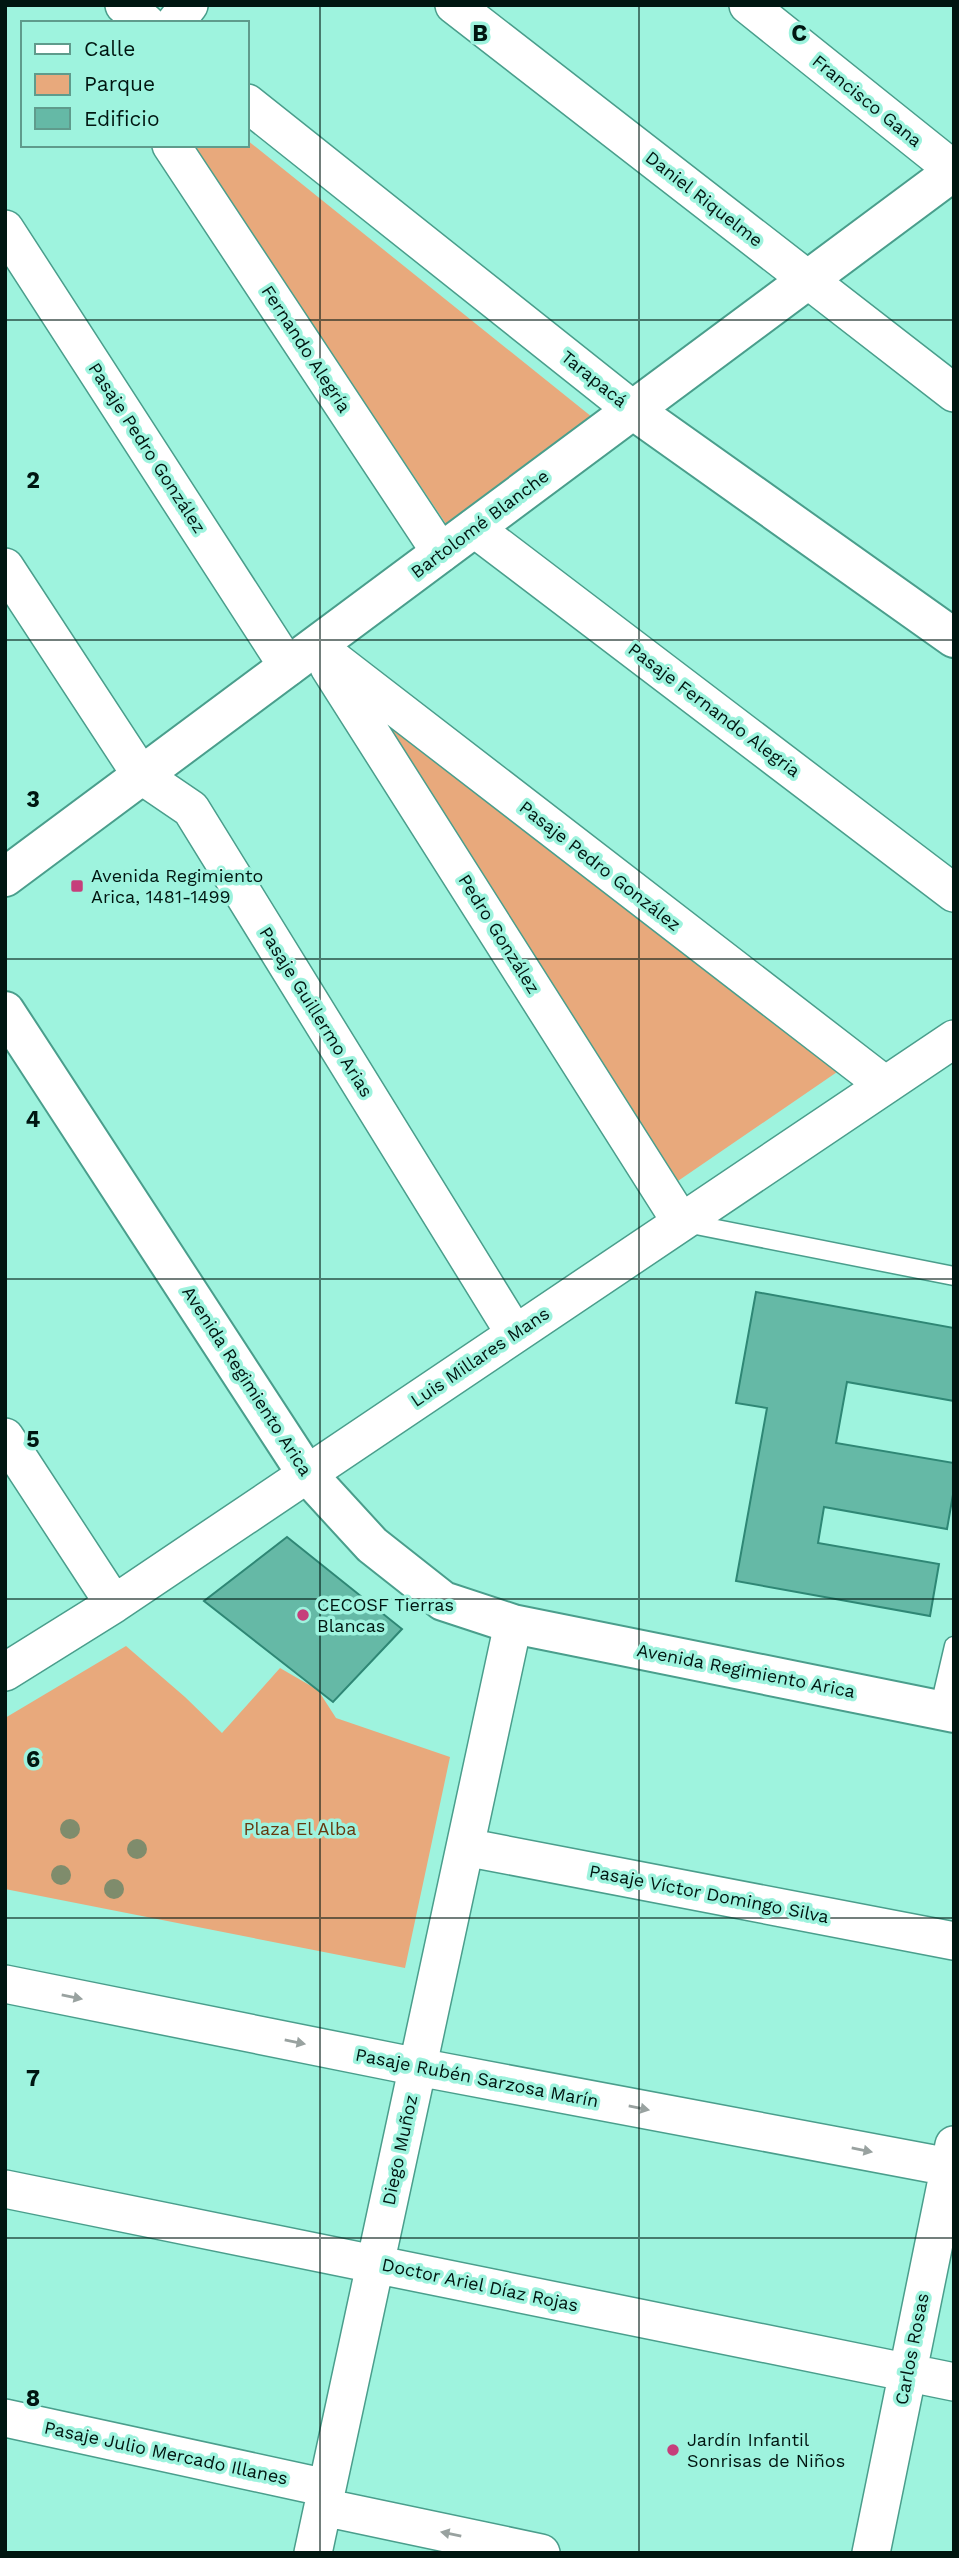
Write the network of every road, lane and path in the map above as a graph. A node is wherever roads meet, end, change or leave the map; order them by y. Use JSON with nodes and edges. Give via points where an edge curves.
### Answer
{"nodes":[{"id":1,"x":124,"y":5,"type":"edge"},
{"id":2,"x":189,"y":5,"type":"edge"},
{"id":3,"x":454,"y":5,"type":"edge"},
{"id":4,"x":748,"y":5,"type":"edge"},
{"id":5,"x":144,"y":21,"type":"edge"},
{"id":6,"x":177,"y":21,"type":"edge"},
{"id":7,"x":248,"y":104,"type":"edge"},
{"id":8,"x":172,"y":147,"type":"edge"},
{"id":9,"x":954,"y":170,"type":"edge"},
{"id":10,"x":5,"y":229,"type":"edge"},
{"id":11,"x":808,"y":280,"type":"junction"},
{"id":12,"x":954,"y":393,"type":"edge"},
{"id":13,"x":633,"y":410,"type":"junction"},
{"id":14,"x":474,"y":528,"type":"junction"},
{"id":15,"x":440,"y":553,"type":"junction"},
{"id":16,"x":5,"y":567,"type":"edge"},
{"id":17,"x":954,"y":638,"type":"edge"},
{"id":18,"x":302,"y":656,"type":"junction"},
{"id":19,"x":141,"y":775,"type":"junction"},
{"id":20,"x":5,"y":877,"type":"edge"},
{"id":21,"x":954,"y":892,"type":"edge"},
{"id":22,"x":5,"y":1011,"type":"edge"},
{"id":23,"x":954,"y":1040,"type":"edge"},
{"id":24,"x":885,"y":1086,"type":"junction"},
{"id":25,"x":681,"y":1222,"type":"junction"},
{"id":26,"x":954,"y":1276,"type":"edge"},
{"id":27,"x":514,"y":1334,"type":"junction"},
{"id":28,"x":5,"y":1437,"type":"edge"},
{"id":29,"x":306,"y":1474,"type":"junction"},
{"id":30,"x":114,"y":1604,"type":"junction"},
{"id":31,"x":513,"y":1624,"type":"junction"},
{"id":32,"x":954,"y":1646,"type":"edge"},
{"id":33,"x":5,"y":1671,"type":"edge"},
{"id":34,"x":946,"y":1711,"type":"edge"},
{"id":35,"x":465,"y":1847,"type":"junction"},
{"id":36,"x":954,"y":1941,"type":"edge"},
{"id":37,"x":5,"y":1983,"type":"edge"},
{"id":38,"x":418,"y":2067,"type":"junction"},
{"id":39,"x":952,"y":2156,"type":"edge"},
{"id":40,"x":5,"y":2189,"type":"edge"},
{"id":41,"x":375,"y":2264,"type":"junction"},
{"id":42,"x":908,"y":2373,"type":"junction"},
{"id":43,"x":954,"y":2382,"type":"edge"},
{"id":44,"x":5,"y":2418,"type":"edge"},
{"id":45,"x":325,"y":2497,"type":"junction"},
{"id":46,"x":313,"y":2553,"type":"edge"},
{"id":47,"x":541,"y":2553,"type":"edge"},
{"id":48,"x":871,"y":2553,"type":"edge"}],
"edges":[{"from":1,"to":5,"type":"street"},
{"from":2,"to":6,"type":"street"},
{"from":3,"to":11,"type":"street","name":"Daniel Riquelme"},
{"from":4,"to":9,"type":"street","name":"Francisco Gana"},
{"from":7,"to":13,"type":"street","name":"Tarapacá"},
{"from":8,"to":15,"type":"street","name":"Fernando Alegría"},
{"from":9,"to":11,"type":"street","name":"Bartolomé Blanche"},
{"from":10,"to":18,"type":"street","name":"Pasaje Pedro González"},
{"from":11,"to":12,"type":"street","name":"Daniel Riquelme"},
{"from":11,"to":13,"type":"street","name":"Bartolomé Blanche"},
{"from":13,"to":14,"type":"street","name":"Bartolomé Blanche"},
{"from":13,"to":17,"type":"street","name":"Tarapacá"},
{"from":14,"to":15,"type":"street","name":"Bartolomé Blanche"},
{"from":14,"to":21,"type":"street","name":"Pasaje Fernando Alegria"},
{"from":15,"to":18,"type":"street","name":"Bartolomé Blanche"},
{"from":16,"to":19,"type":"street","name":"Pasaje Guillermo Arias"},
{"from":18,"to":19,"type":"street","name":"Bartolomé Blanche"},
{"from":18,"to":24,"type":"street","name":"Pasaje Pedro González"},
{"from":18,"to":25,"type":"street","name":"Pedro González"},
{"from":19,"to":20,"type":"street","name":"Bartolomé Blanche"},
{"from":19,"to":27,"type":"street","name":"Pasaje Guillermo Arias","via":[[191,809]]},
{"from":22,"to":29,"type":"street","name":"Avenida Regimiento Arica"},
{"from":23,"to":24,"type":"street","name":"Luis Millares Mans"},
{"from":24,"to":25,"type":"street","name":"Luis Millares Mans"},
{"from":25,"to":26,"type":"lane"},
{"from":25,"to":27,"type":"street","name":"Luis Millares Mans"},
{"from":27,"to":29,"type":"street","name":"Luis Millares Mans"},
{"from":28,"to":30,"type":"street"},
{"from":29,"to":30,"type":"street","name":"Luis Millares Mans"},
{"from":29,"to":31,"type":"street","name":"Avenida Regimiento Arica","via":[[372,1545],[443,1601]]},
{"from":30,"to":33,"type":"street","name":"Luis Millares Mans"},
{"from":31,"to":34,"type":"street","name":"Avenida Regimiento Arica"},
{"from":31,"to":35,"type":"street","name":"Diego Muñoz"},
{"from":32,"to":34,"type":"lane"},
{"from":35,"to":36,"type":"street","name":"Pasaje Víctor Domingo Silva"},
{"from":35,"to":38,"type":"street","name":"Diego Muñoz"},
{"from":37,"to":38,"type":"street","name":"Pasaje Rubén Sarzosa Marín","one_way":true},
{"from":38,"to":39,"type":"street","name":"Pasaje Rubén Sarzosa Marín","one_way":true},
{"from":38,"to":41,"type":"street","name":"Diego Muñoz"},
{"from":39,"to":42,"type":"street","name":"Carlos Rosas"},
{"from":40,"to":41,"type":"street","name":"Doctor Ariel Díaz Rojas"},
{"from":41,"to":42,"type":"street","name":"Doctor Ariel Díaz Rojas"},
{"from":41,"to":45,"type":"street","name":"Diego Muñoz"},
{"from":42,"to":43,"type":"street","name":"Doctor Ariel Díaz Rojas"},
{"from":42,"to":48,"type":"street","name":"Carlos Rosas"},
{"from":44,"to":45,"type":"street","name":"Pasaje Julio Mercado Illanes"},
{"from":45,"to":46,"type":"street","name":"Diego Muñoz"},
{"from":47,"to":45,"type":"street","name":"Pasaje Julio Mercado Illanes","one_way":true}]}
